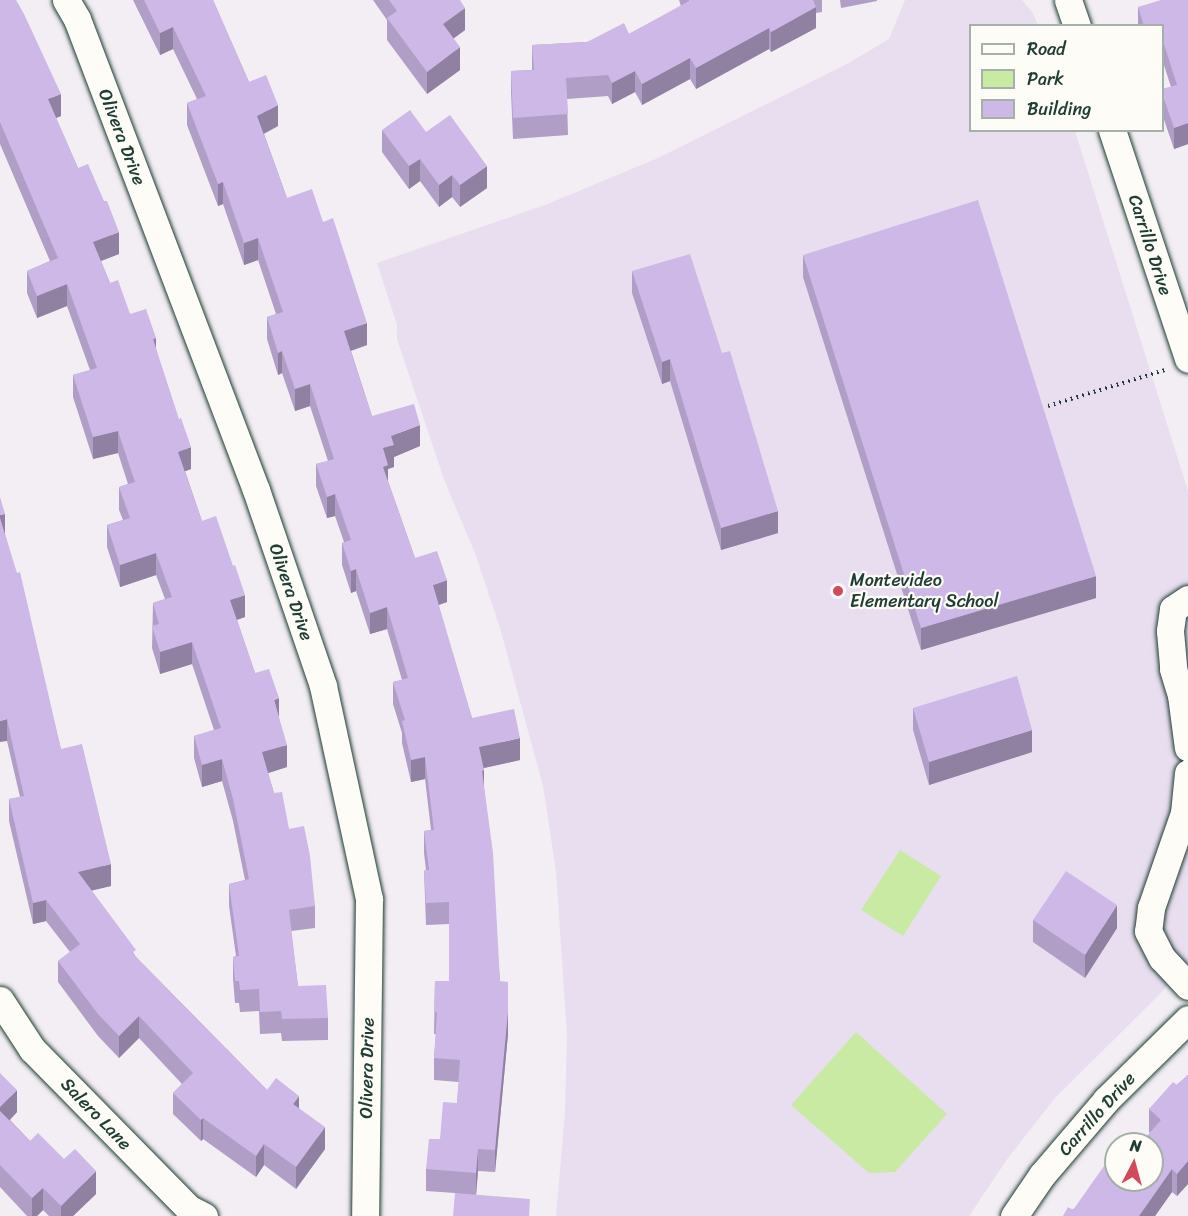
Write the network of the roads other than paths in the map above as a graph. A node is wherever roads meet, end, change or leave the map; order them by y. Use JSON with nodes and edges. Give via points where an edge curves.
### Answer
{"nodes":[{"id":1,"x":66,"y":0,"type":"edge"},
{"id":2,"x":1068,"y":0,"type":"edge"},
{"id":3,"x":1076,"y":24,"type":"edge"},
{"id":4,"x":1113,"y":132,"type":"edge"},
{"id":5,"x":1177,"y":364,"type":"edge"},
{"id":6,"x":1188,"y":598,"type":"edge"},
{"id":7,"x":1188,"y":748,"type":"edge"},
{"id":8,"x":1188,"y":773,"type":"edge"},
{"id":9,"x":1188,"y":986,"type":"edge"},
{"id":10,"x":0,"y":999,"type":"edge"},
{"id":11,"x":1188,"y":1019,"type":"edge"},
{"id":12,"x":204,"y":1216,"type":"edge"},
{"id":13,"x":365,"y":1216,"type":"edge"},
{"id":14,"x":1014,"y":1216,"type":"edge"}],
"edges":[{"from":1,"to":13,"type":"street","name":"Olivera Drive","via":[[77,19],[256,490],[323,686],[369,899]]},
{"from":2,"to":3,"type":"street"},
{"from":4,"to":5,"type":"street","name":"Carrillo Drive"},
{"from":6,"to":7,"type":"street","via":[[1173,609],[1170,631]]},
{"from":8,"to":9,"type":"street","via":[[1184,813],[1157,887],[1148,931],[1162,958]]},
{"from":10,"to":12,"type":"street","name":"Salero Lane","via":[[32,1048],[188,1208]]},
{"from":11,"to":14,"type":"street","name":"Carrillo Drive","via":[[1106,1100],[1042,1174]]}]}
